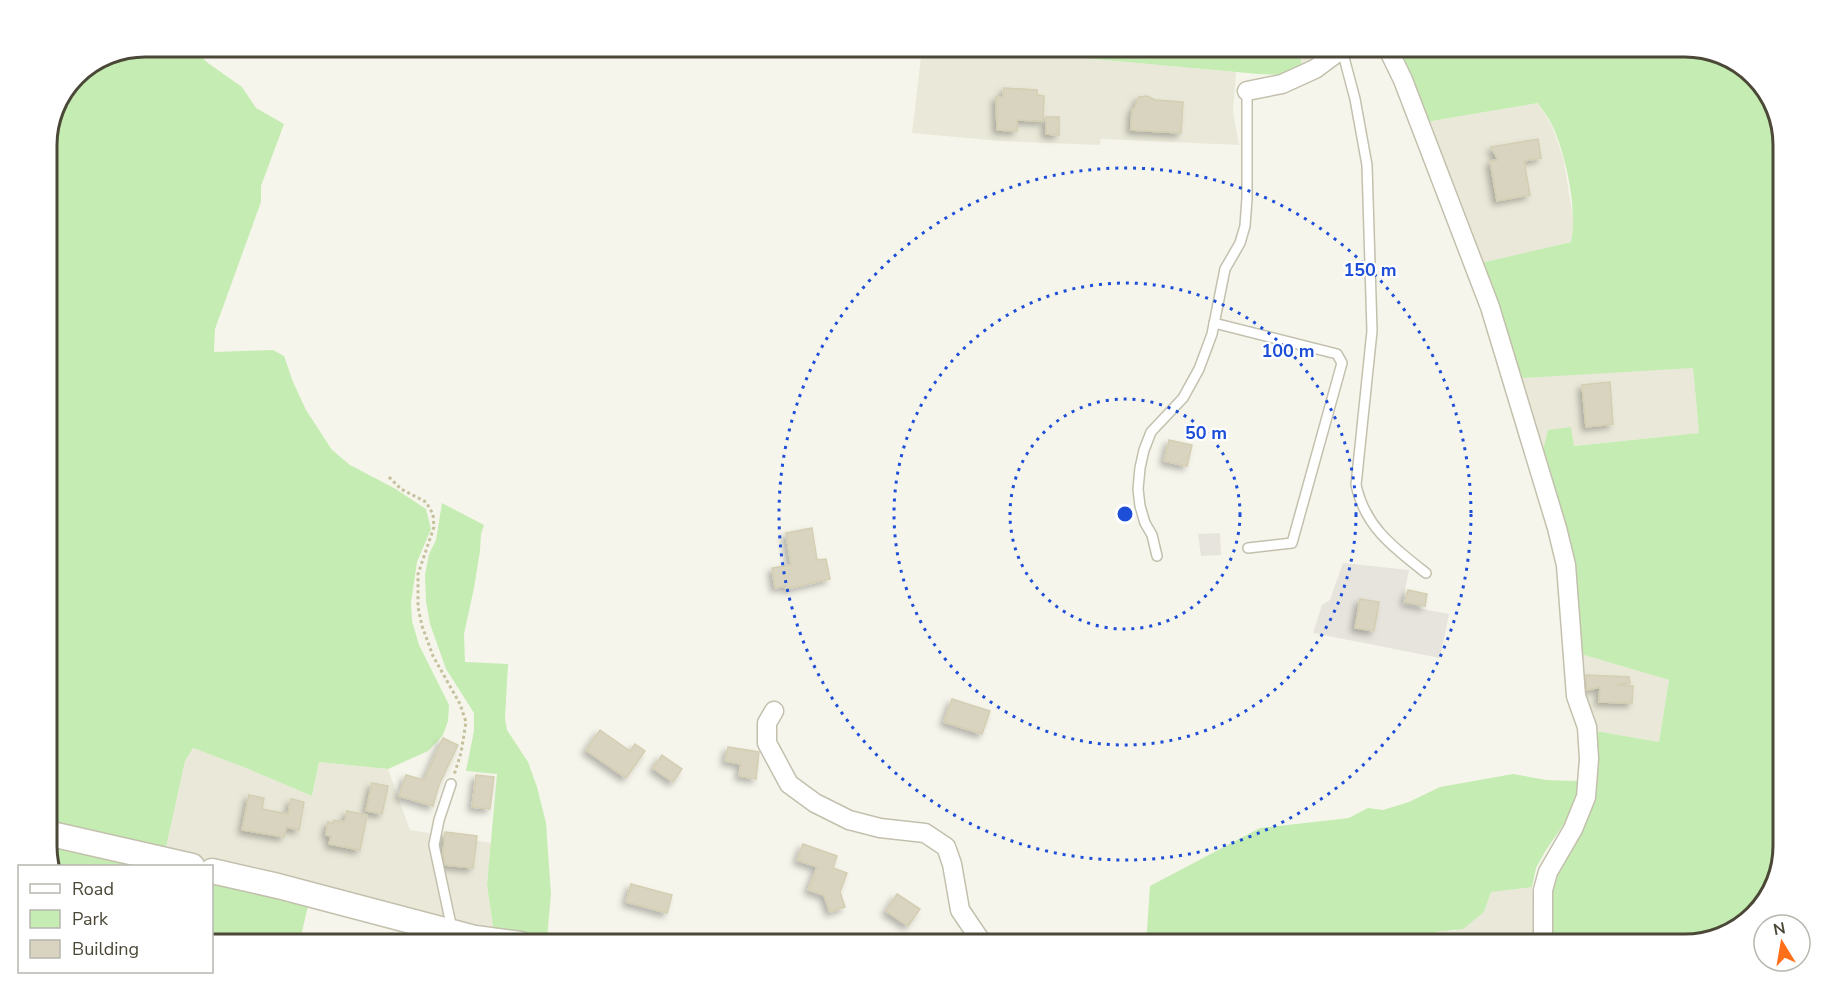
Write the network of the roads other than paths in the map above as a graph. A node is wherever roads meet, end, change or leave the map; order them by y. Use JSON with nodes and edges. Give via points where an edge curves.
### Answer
{"nodes":[{"id":1,"x":1332,"y":57,"type":"edge"},
{"id":2,"x":1346,"y":57,"type":"edge"},
{"id":3,"x":1392,"y":57,"type":"edge"},
{"id":4,"x":1248,"y":91,"type":"joint"},
{"id":5,"x":1214,"y":323,"type":"junction"},
{"id":6,"x":1248,"y":548,"type":"dead end"},
{"id":7,"x":1157,"y":556,"type":"dead end"},
{"id":8,"x":1426,"y":573,"type":"dead end"},
{"id":9,"x":774,"y":711,"type":"dead end"},
{"id":10,"x":451,"y":784,"type":"road end"},
{"id":11,"x":57,"y":835,"type":"edge"},
{"id":12,"x":183,"y":865,"type":"edge"},
{"id":13,"x":213,"y":871,"type":"edge"},
{"id":14,"x":452,"y":932,"type":"junction"},
{"id":15,"x":460,"y":934,"type":"edge"},
{"id":16,"x":976,"y":934,"type":"edge"},
{"id":17,"x":1543,"y":934,"type":"edge"}],
"edges":[{"from":1,"to":4,"type":"street","via":[[1282,84]]},
{"from":2,"to":8,"type":"lane","via":[[1367,165],[1372,332],[1356,485],[1366,515],[1390,546]]},
{"from":3,"to":17,"type":"street","via":[[1490,307],[1566,565],[1576,696],[1587,727],[1589,759],[1586,797],[1548,872],[1543,890]]},
{"from":4,"to":5,"type":"lane","via":[[1245,226],[1225,269]]},
{"from":5,"to":6,"type":"lane","via":[[1337,354],[1342,363],[1292,543]]},
{"from":5,"to":7,"type":"lane","via":[[1199,369],[1183,398],[1151,432],[1144,450],[1139,497]]},
{"from":9,"to":16,"type":"street","via":[[767,723],[767,743],[789,784],[849,820],[925,833],[946,847],[960,910]]},
{"from":10,"to":14,"type":"lane","via":[[434,845]]},
{"from":11,"to":12,"type":"street"},
{"from":13,"to":14,"type":"street"},
{"from":14,"to":15,"type":"street"}]}
